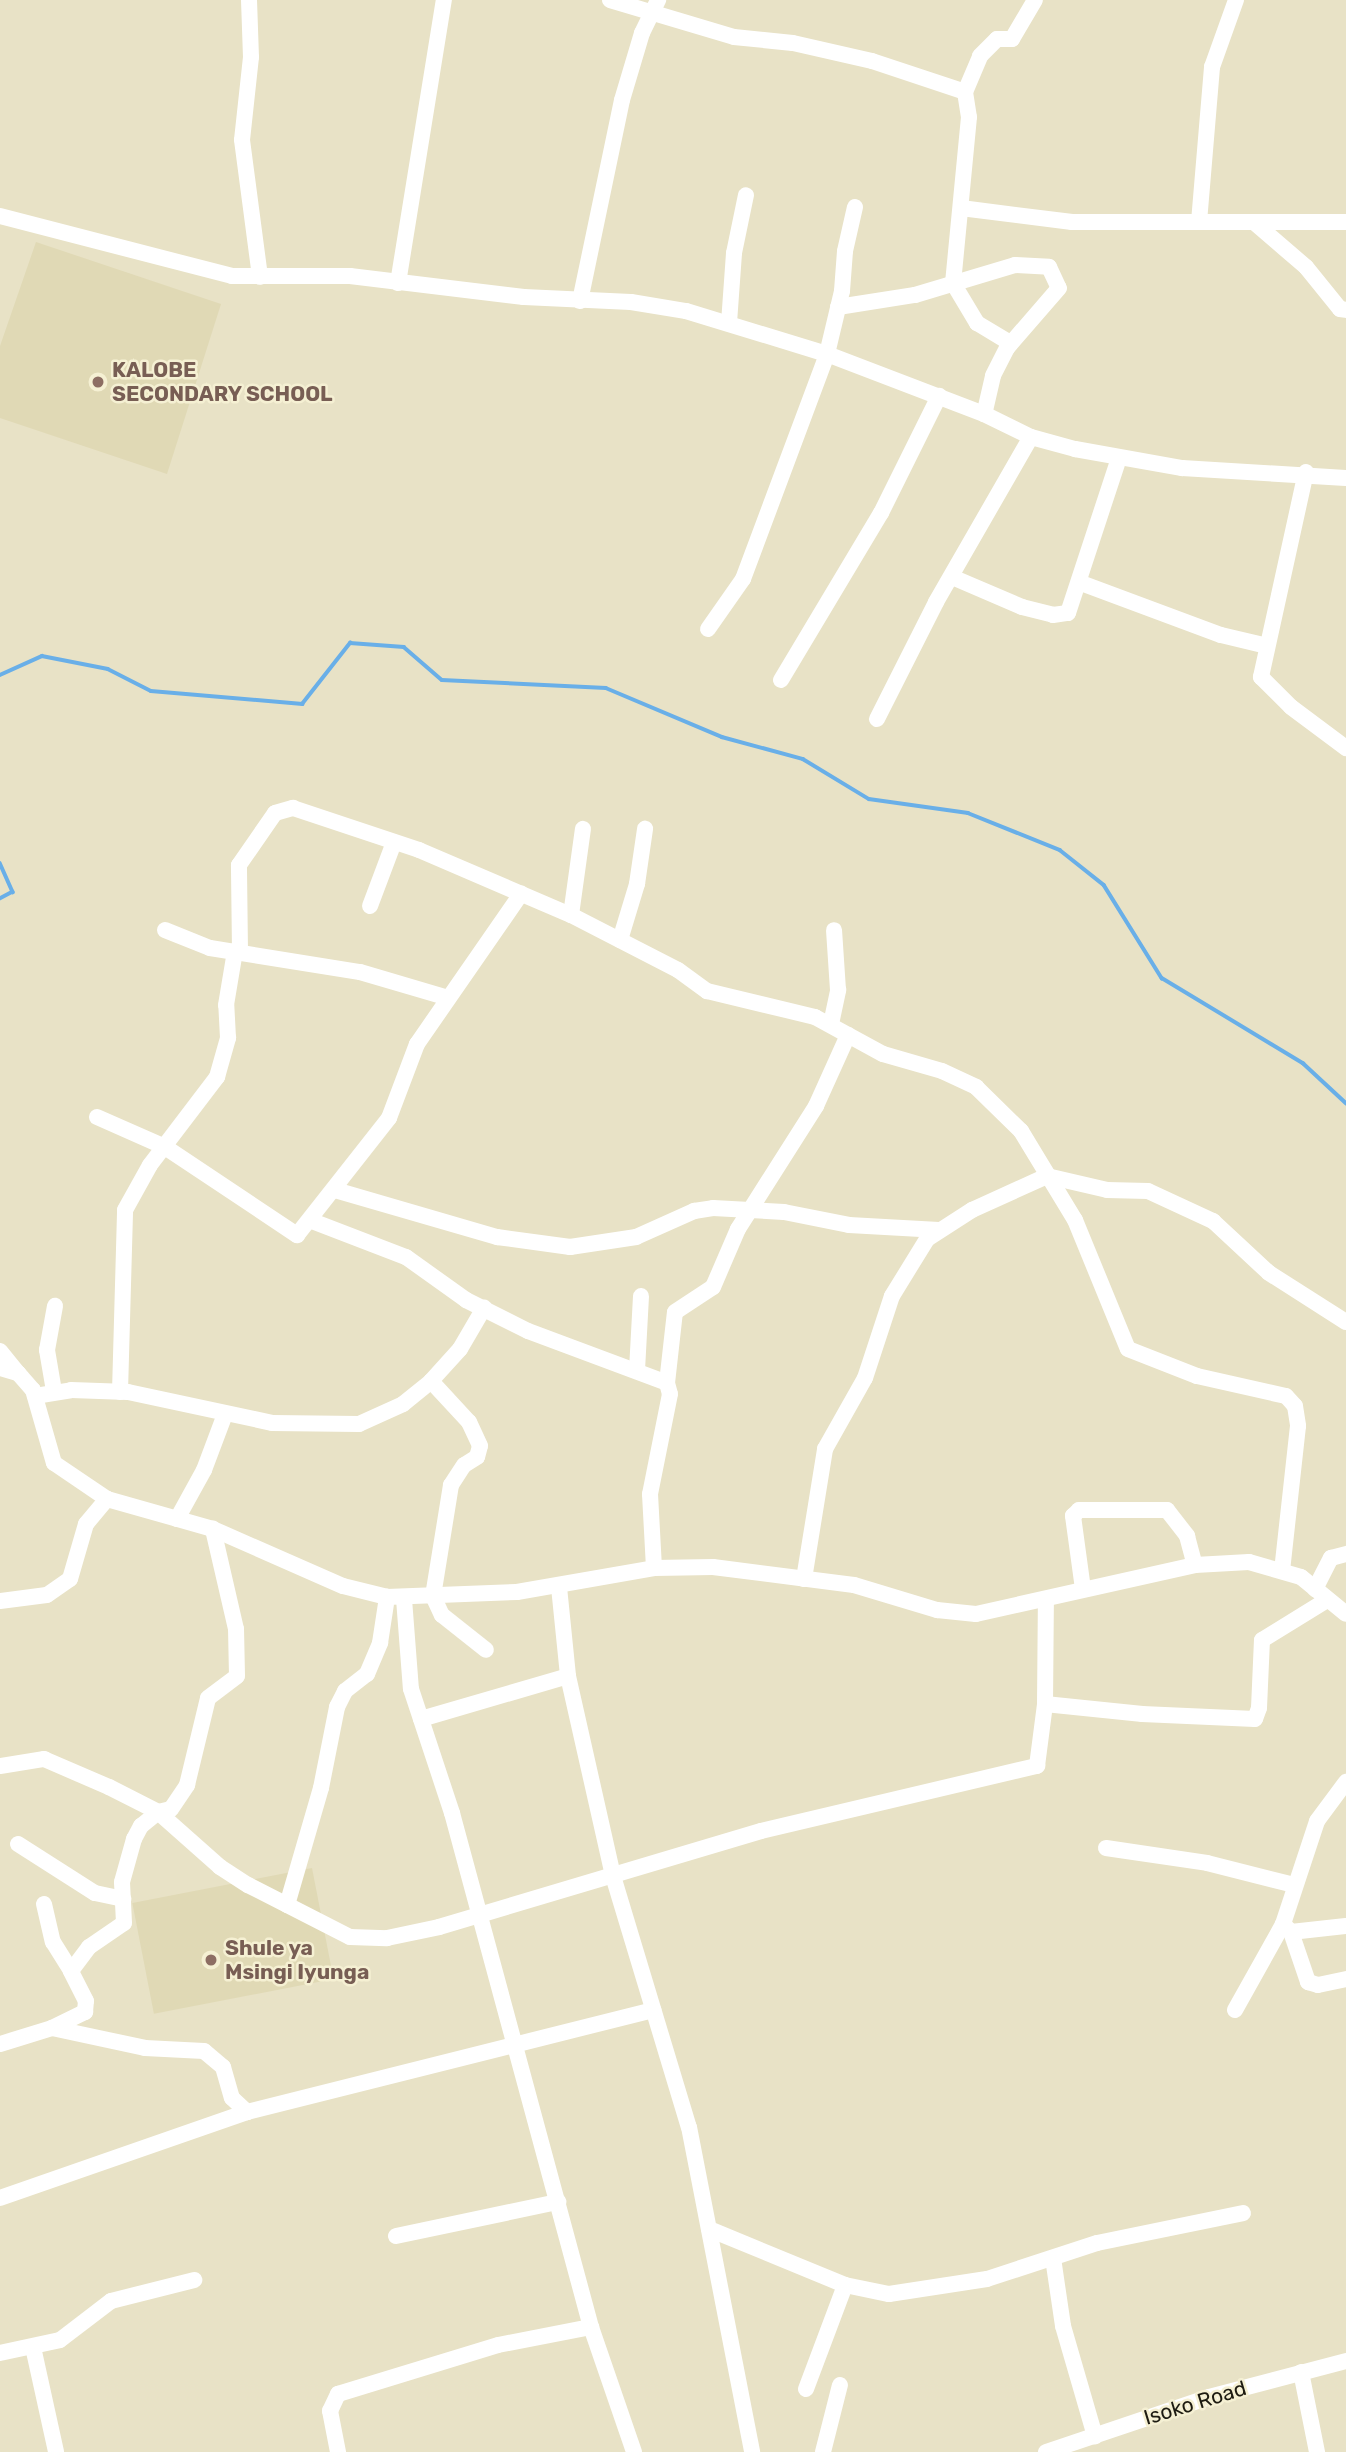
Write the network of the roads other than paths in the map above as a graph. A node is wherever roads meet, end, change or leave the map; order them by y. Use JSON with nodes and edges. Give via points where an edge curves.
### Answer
{"nodes":[{"id":1,"x":249,"y":0,"type":"edge"},
{"id":2,"x":443,"y":0,"type":"edge"},
{"id":3,"x":610,"y":0,"type":"edge"},
{"id":4,"x":1035,"y":0,"type":"edge"},
{"id":5,"x":1236,"y":0,"type":"edge"},
{"id":6,"x":656,"y":6,"type":"edge"},
{"id":7,"x":965,"y":92,"type":"junction"},
{"id":8,"x":746,"y":195,"type":"dead end"},
{"id":9,"x":855,"y":207,"type":"dead end"},
{"id":10,"x":961,"y":208,"type":"junction"},
{"id":11,"x":0,"y":216,"type":"edge"},
{"id":12,"x":1199,"y":222,"type":"junction"},
{"id":13,"x":1346,"y":222,"type":"edge"},
{"id":14,"x":1256,"y":224,"type":"junction"},
{"id":15,"x":260,"y":277,"type":"junction"},
{"id":16,"x":953,"y":283,"type":"junction"},
{"id":17,"x":398,"y":284,"type":"junction"},
{"id":18,"x":580,"y":301,"type":"junction"},
{"id":19,"x":838,"y":307,"type":"junction"},
{"id":20,"x":1346,"y":310,"type":"edge"},
{"id":21,"x":729,"y":323,"type":"junction"},
{"id":22,"x":1010,"y":343,"type":"junction"},
{"id":23,"x":827,"y":354,"type":"junction"},
{"id":24,"x":939,"y":396,"type":"junction"},
{"id":25,"x":984,"y":414,"type":"junction"},
{"id":26,"x":1031,"y":437,"type":"junction"},
{"id":27,"x":1119,"y":458,"type":"junction"},
{"id":28,"x":1306,"y":472,"type":"junction"},
{"id":29,"x":1345,"y":474,"type":"edge"},
{"id":30,"x":953,"y":577,"type":"junction"},
{"id":31,"x":1081,"y":583,"type":"junction"},
{"id":32,"x":708,"y":629,"type":"dead end"},
{"id":33,"x":1267,"y":646,"type":"junction"},
{"id":34,"x":781,"y":680,"type":"dead end"},
{"id":35,"x":877,"y":719,"type":"dead end"},
{"id":36,"x":1346,"y":748,"type":"edge"},
{"id":37,"x":583,"y":829,"type":"dead end"},
{"id":38,"x":645,"y":830,"type":"dead end"},
{"id":39,"x":394,"y":842,"type":"junction"},
{"id":40,"x":521,"y":894,"type":"junction"},
{"id":41,"x":370,"y":906,"type":"dead end"},
{"id":42,"x":571,"y":915,"type":"junction"},
{"id":43,"x":165,"y":930,"type":"dead end"},
{"id":44,"x":835,"y":930,"type":"dead end"},
{"id":45,"x":620,"y":940,"type":"junction"},
{"id":46,"x":238,"y":951,"type":"junction"},
{"id":47,"x":446,"y":997,"type":"junction"},
{"id":48,"x":831,"y":1024,"type":"junction"},
{"id":49,"x":848,"y":1035,"type":"junction"},
{"id":50,"x":97,"y":1117,"type":"dead end"},
{"id":51,"x":164,"y":1147,"type":"junction"},
{"id":52,"x":1047,"y":1176,"type":"junction"},
{"id":53,"x":335,"y":1190,"type":"junction"},
{"id":54,"x":749,"y":1211,"type":"junction"},
{"id":55,"x":313,"y":1222,"type":"junction"},
{"id":56,"x":939,"y":1230,"type":"junction"},
{"id":57,"x":641,"y":1296,"type":"dead end"},
{"id":58,"x":55,"y":1306,"type":"dead end"},
{"id":59,"x":484,"y":1308,"type":"junction"},
{"id":60,"x":1346,"y":1321,"type":"edge"},
{"id":61,"x":0,"y":1351,"type":"edge"},
{"id":62,"x":0,"y":1368,"type":"edge"},
{"id":63,"x":637,"y":1370,"type":"junction"},
{"id":64,"x":18,"y":1373,"type":"junction"},
{"id":65,"x":430,"y":1381,"type":"junction"},
{"id":66,"x":667,"y":1383,"type":"junction"},
{"id":67,"x":54,"y":1391,"type":"junction"},
{"id":68,"x":120,"y":1392,"type":"junction"},
{"id":69,"x":35,"y":1396,"type":"junction"},
{"id":70,"x":225,"y":1414,"type":"junction"},
{"id":71,"x":107,"y":1499,"type":"junction"},
{"id":72,"x":177,"y":1519,"type":"junction"},
{"id":73,"x":213,"y":1529,"type":"junction"},
{"id":74,"x":1346,"y":1554,"type":"edge"},
{"id":75,"x":1195,"y":1565,"type":"junction"},
{"id":76,"x":654,"y":1567,"type":"junction"},
{"id":77,"x":1282,"y":1570,"type":"junction"},
{"id":78,"x":804,"y":1579,"type":"junction"},
{"id":79,"x":559,"y":1587,"type":"junction"},
{"id":80,"x":1083,"y":1589,"type":"junction"},
{"id":81,"x":1321,"y":1595,"type":"junction"},
{"id":82,"x":433,"y":1596,"type":"junction"},
{"id":83,"x":387,"y":1597,"type":"junction"},
{"id":84,"x":404,"y":1599,"type":"junction"},
{"id":85,"x":1046,"y":1599,"type":"junction"},
{"id":86,"x":0,"y":1601,"type":"edge"},
{"id":87,"x":1346,"y":1614,"type":"edge"},
{"id":88,"x":486,"y":1650,"type":"dead end"},
{"id":89,"x":568,"y":1676,"type":"junction"},
{"id":90,"x":1045,"y":1704,"type":"junction"},
{"id":91,"x":421,"y":1719,"type":"junction"},
{"id":92,"x":0,"y":1766,"type":"edge"},
{"id":93,"x":1346,"y":1782,"type":"edge"},
{"id":94,"x":158,"y":1812,"type":"junction"},
{"id":95,"x":18,"y":1844,"type":"dead end"},
{"id":96,"x":1106,"y":1848,"type":"dead end"},
{"id":97,"x":613,"y":1876,"type":"junction"},
{"id":98,"x":1294,"y":1885,"type":"junction"},
{"id":99,"x":123,"y":1899,"type":"junction"},
{"id":100,"x":44,"y":1904,"type":"dead end"},
{"id":101,"x":287,"y":1905,"type":"junction"},
{"id":102,"x":479,"y":1915,"type":"junction"},
{"id":103,"x":1346,"y":1926,"type":"edge"},
{"id":104,"x":1287,"y":1928,"type":"junction"},
{"id":105,"x":71,"y":1971,"type":"junction"},
{"id":106,"x":1346,"y":1979,"type":"edge"},
{"id":107,"x":653,"y":2010,"type":"junction"},
{"id":108,"x":1235,"y":2010,"type":"dead end"},
{"id":109,"x":52,"y":2028,"type":"junction"},
{"id":110,"x":0,"y":2044,"type":"edge"},
{"id":111,"x":515,"y":2046,"type":"junction"},
{"id":112,"x":247,"y":2112,"type":"junction"},
{"id":113,"x":0,"y":2197,"type":"edge"},
{"id":114,"x":558,"y":2202,"type":"junction"},
{"id":115,"x":1243,"y":2213,"type":"dead end"},
{"id":116,"x":709,"y":2229,"type":"junction"},
{"id":117,"x":396,"y":2236,"type":"dead end"},
{"id":118,"x":1053,"y":2258,"type":"junction"},
{"id":119,"x":194,"y":2280,"type":"dead end"},
{"id":120,"x":845,"y":2286,"type":"junction"},
{"id":121,"x":591,"y":2327,"type":"junction"},
{"id":122,"x":33,"y":2347,"type":"junction"},
{"id":123,"x":0,"y":2353,"type":"edge"},
{"id":124,"x":1346,"y":2361,"type":"edge"},
{"id":125,"x":1301,"y":2372,"type":"junction"},
{"id":126,"x":840,"y":2385,"type":"dead end"},
{"id":127,"x":806,"y":2389,"type":"dead end"},
{"id":128,"x":1095,"y":2437,"type":"junction"},
{"id":129,"x":57,"y":2452,"type":"edge"},
{"id":130,"x":338,"y":2452,"type":"edge"},
{"id":131,"x":634,"y":2452,"type":"edge"},
{"id":132,"x":752,"y":2452,"type":"edge"},
{"id":133,"x":823,"y":2452,"type":"edge"},
{"id":134,"x":1046,"y":2452,"type":"edge"},
{"id":135,"x":1317,"y":2452,"type":"edge"}],
"edges":[{"from":1,"to":15,"type":"street","via":[[251,57],[242,140]]},
{"from":2,"to":17,"type":"street"},
{"from":3,"to":6,"type":"street"},
{"from":4,"to":7,"type":"street","via":[[1012,39],[998,39],[980,56]]},
{"from":5,"to":12,"type":"street","via":[[1212,67]]},
{"from":6,"to":7,"type":"street","via":[[734,37],[793,43],[872,61]]},
{"from":6,"to":18,"type":"street","via":[[642,33],[622,100]]},
{"from":7,"to":10,"type":"street","via":[[969,117]]},
{"from":8,"to":21,"type":"street","via":[[734,253]]},
{"from":9,"to":19,"type":"street"},
{"from":10,"to":12,"type":"street","via":[[1072,222]]},
{"from":10,"to":16,"type":"street"},
{"from":11,"to":15,"type":"street","via":[[201,270]]},
{"from":12,"to":14,"type":"street"},
{"from":13,"to":14,"type":"street"},
{"from":14,"to":20,"type":"street"},
{"from":15,"to":17,"type":"street","via":[[326,275]]},
{"from":16,"to":19,"type":"street","via":[[896,299]]},
{"from":16,"to":22,"type":"street","via":[[977,323]]},
{"from":16,"to":22,"type":"street","via":[[1015,265],[1049,267],[1059,288]]},
{"from":17,"to":18,"type":"street"},
{"from":18,"to":21,"type":"street","via":[[631,302]]},
{"from":19,"to":23,"type":"street"},
{"from":21,"to":23,"type":"street"},
{"from":22,"to":25,"type":"street","via":[[993,376]]},
{"from":23,"to":24,"type":"street"},
{"from":23,"to":32,"type":"street","via":[[743,579]]},
{"from":24,"to":25,"type":"street"},
{"from":24,"to":34,"type":"street","via":[[881,513]]},
{"from":25,"to":26,"type":"street"},
{"from":26,"to":27,"type":"street"},
{"from":26,"to":30,"type":"street"},
{"from":27,"to":28,"type":"street","via":[[1182,468]]},
{"from":27,"to":31,"type":"street"},
{"from":28,"to":29,"type":"street"},
{"from":28,"to":33,"type":"street"},
{"from":30,"to":31,"type":"street","via":[[1022,607],[1053,615],[1068,613]]},
{"from":30,"to":35,"type":"street"},
{"from":31,"to":33,"type":"street","via":[[1221,635]]},
{"from":33,"to":36,"type":"street","via":[[1264,683]]},
{"from":37,"to":42,"type":"street"},
{"from":38,"to":45,"type":"street","via":[[637,884]]},
{"from":39,"to":40,"type":"street"},
{"from":39,"to":41,"type":"street"},
{"from":39,"to":46,"type":"street","via":[[293,808],[279,809],[239,865]]},
{"from":40,"to":42,"type":"street"},
{"from":40,"to":47,"type":"street"},
{"from":42,"to":45,"type":"street"},
{"from":43,"to":46,"type":"street","via":[[210,948]]},
{"from":44,"to":48,"type":"street","via":[[838,990]]},
{"from":45,"to":48,"type":"street","via":[[708,991],[789,1009]]},
{"from":46,"to":47,"type":"street","via":[[360,972]]},
{"from":46,"to":51,"type":"street","via":[[223,1063],[209,1090]]},
{"from":47,"to":53,"type":"street","via":[[411,1054],[389,1118]]},
{"from":48,"to":49,"type":"street"},
{"from":49,"to":52,"type":"street","via":[[883,1054],[942,1071],[976,1087],[1021,1131]]},
{"from":49,"to":54,"type":"street","via":[[801,1133]]},
{"from":50,"to":51,"type":"street"},
{"from":51,"to":55,"type":"street","via":[[297,1235]]},
{"from":51,"to":68,"type":"street","via":[[125,1210]]},
{"from":52,"to":56,"type":"street"},
{"from":52,"to":60,"type":"street","via":[[1173,1199],[1213,1220],[1269,1273]]},
{"from":52,"to":77,"type":"street","via":[[1075,1220],[1128,1349],[1198,1376],[1286,1396],[1295,1406],[1298,1426]]},
{"from":53,"to":54,"type":"street","via":[[497,1237],[570,1247],[636,1237],[694,1211]]},
{"from":53,"to":55,"type":"street"},
{"from":54,"to":56,"type":"street","via":[[784,1212],[849,1225]]},
{"from":54,"to":66,"type":"street","via":[[713,1287],[675,1312]]},
{"from":55,"to":59,"type":"street","via":[[407,1257]]},
{"from":56,"to":78,"type":"street","via":[[927,1239],[892,1296],[865,1378],[827,1441]]},
{"from":57,"to":63,"type":"street"},
{"from":58,"to":67,"type":"street","via":[[47,1350]]},
{"from":59,"to":63,"type":"street","via":[[550,1340]]},
{"from":59,"to":65,"type":"street","via":[[460,1349]]},
{"from":61,"to":64,"type":"street"},
{"from":62,"to":64,"type":"street"},
{"from":63,"to":66,"type":"street"},
{"from":64,"to":69,"type":"street"},
{"from":65,"to":70,"type":"street","via":[[402,1404],[359,1424],[272,1423]]},
{"from":65,"to":82,"type":"street","via":[[469,1422],[481,1446],[477,1457],[464,1465],[451,1485]]},
{"from":66,"to":76,"type":"street","via":[[670,1394],[650,1494]]},
{"from":67,"to":68,"type":"street"},
{"from":67,"to":69,"type":"street"},
{"from":68,"to":70,"type":"street"},
{"from":69,"to":71,"type":"street","via":[[54,1463]]},
{"from":70,"to":72,"type":"street","via":[[204,1470]]},
{"from":71,"to":72,"type":"street"},
{"from":71,"to":86,"type":"street","via":[[86,1524],[70,1579],[47,1595]]},
{"from":72,"to":73,"type":"street"},
{"from":73,"to":83,"type":"street","via":[[343,1587]]},
{"from":73,"to":94,"type":"street","via":[[236,1629],[236,1676],[208,1698],[187,1785],[170,1809]]},
{"from":74,"to":81,"type":"street","via":[[1331,1558]]},
{"from":75,"to":77,"type":"street","via":[[1249,1562]]},
{"from":75,"to":80,"type":"street"},
{"from":75,"to":80,"type":"street","via":[[1187,1536],[1167,1510],[1079,1510],[1073,1516]]},
{"from":76,"to":78,"type":"street","via":[[713,1567]]},
{"from":76,"to":79,"type":"street"},
{"from":77,"to":81,"type":"street"},
{"from":78,"to":85,"type":"street","via":[[854,1585],[957,1614],[991,1613]]},
{"from":79,"to":82,"type":"street"},
{"from":79,"to":89,"type":"street"},
{"from":80,"to":85,"type":"street"},
{"from":81,"to":87,"type":"street"},
{"from":81,"to":90,"type":"street","via":[[1262,1640],[1255,1719]]},
{"from":82,"to":84,"type":"street"},
{"from":82,"to":88,"type":"street","via":[[442,1615]]},
{"from":83,"to":84,"type":"street"},
{"from":83,"to":101,"type":"street","via":[[380,1643],[367,1674],[345,1691],[334,1716],[321,1788]]},
{"from":84,"to":91,"type":"street","via":[[406,1661]]},
{"from":85,"to":90,"type":"street"},
{"from":89,"to":91,"type":"street"},
{"from":89,"to":97,"type":"street"},
{"from":90,"to":97,"type":"street","via":[[1037,1766],[761,1831]]},
{"from":91,"to":102,"type":"street"},
{"from":92,"to":94,"type":"street","via":[[44,1759]]},
{"from":93,"to":98,"type":"street","via":[[1317,1821]]},
{"from":94,"to":99,"type":"street","via":[[134,1839],[122,1882]]},
{"from":94,"to":101,"type":"street","via":[[220,1867]]},
{"from":95,"to":99,"type":"street","via":[[95,1893]]},
{"from":96,"to":98,"type":"street","via":[[1207,1863]]},
{"from":97,"to":102,"type":"street"},
{"from":97,"to":107,"type":"street"},
{"from":98,"to":104,"type":"street"},
{"from":99,"to":105,"type":"street","via":[[124,1923],[89,1947]]},
{"from":100,"to":105,"type":"street","via":[[53,1942]]},
{"from":101,"to":102,"type":"street","via":[[335,1932],[365,1939],[426,1930]]},
{"from":102,"to":111,"type":"street"},
{"from":103,"to":104,"type":"street"},
{"from":104,"to":106,"type":"street","via":[[1308,1982]]},
{"from":104,"to":108,"type":"street"},
{"from":105,"to":109,"type":"street","via":[[86,2001],[85,2012]]},
{"from":107,"to":111,"type":"street"},
{"from":107,"to":116,"type":"street","via":[[683,2101]]},
{"from":109,"to":110,"type":"street"},
{"from":109,"to":112,"type":"street","via":[[145,2048],[212,2055],[223,2067],[232,2098]]},
{"from":111,"to":112,"type":"street"},
{"from":111,"to":114,"type":"street"},
{"from":112,"to":113,"type":"street"},
{"from":114,"to":117,"type":"street"},
{"from":114,"to":121,"type":"street"},
{"from":115,"to":118,"type":"street","via":[[1097,2243]]},
{"from":116,"to":120,"type":"street"},
{"from":116,"to":132,"type":"street"},
{"from":118,"to":120,"type":"street","via":[[987,2279],[916,2292],[868,2293]]},
{"from":118,"to":128,"type":"street","via":[[1063,2326]]},
{"from":119,"to":122,"type":"street","via":[[111,2301],[74,2332]]},
{"from":120,"to":127,"type":"street"},
{"from":121,"to":130,"type":"street","via":[[498,2345],[338,2395],[330,2411]]},
{"from":121,"to":131,"type":"street"},
{"from":122,"to":123,"type":"street"},
{"from":122,"to":129,"type":"street"},
{"from":124,"to":125,"type":"street","name":"Isoko Road"},
{"from":125,"to":128,"type":"street","name":"Isoko Road"},
{"from":125,"to":135,"type":"street"},
{"from":126,"to":133,"type":"street"},
{"from":128,"to":134,"type":"street","name":"Isoko Road"}]}
